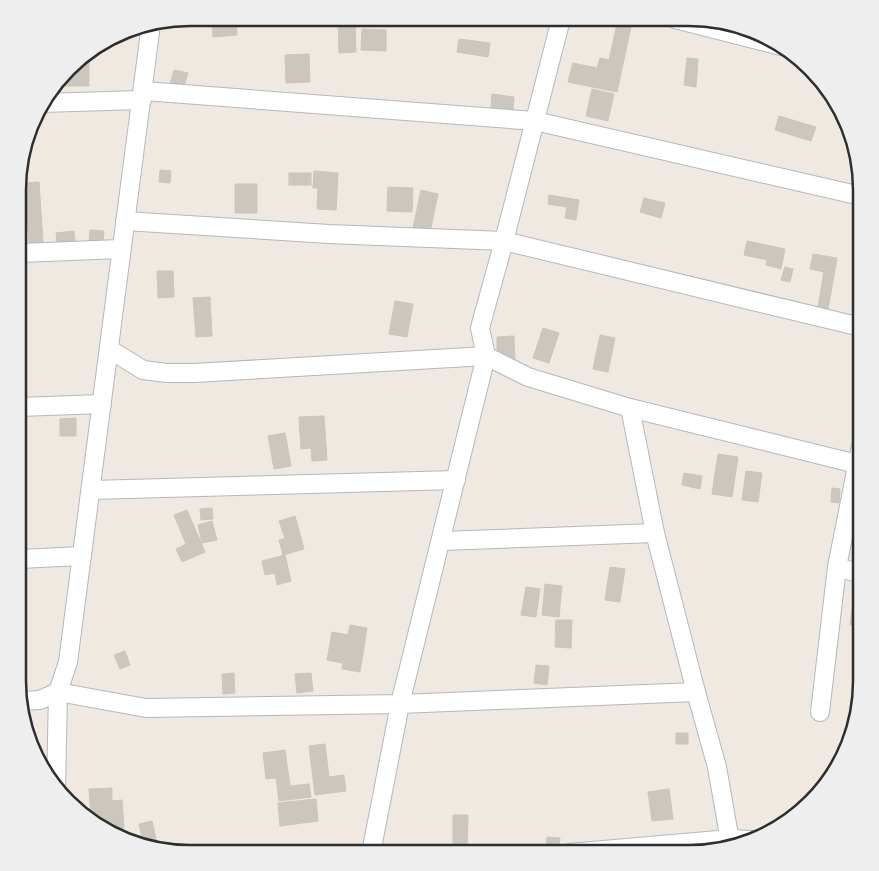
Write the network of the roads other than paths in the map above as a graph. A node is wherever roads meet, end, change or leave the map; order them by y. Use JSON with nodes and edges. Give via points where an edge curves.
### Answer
{"nodes":[{"id":1,"x":559,"y":26,"type":"edge"},
{"id":2,"x":711,"y":28,"type":"edge"},
{"id":3,"x":150,"y":31,"type":"edge"},
{"id":4,"x":748,"y":38,"type":"edge"},
{"id":5,"x":143,"y":95,"type":"junction"},
{"id":6,"x":52,"y":102,"type":"edge"},
{"id":7,"x":535,"y":121,"type":"junction"},
{"id":8,"x":852,"y":194,"type":"edge"},
{"id":9,"x":125,"y":221,"type":"junction"},
{"id":10,"x":504,"y":241,"type":"junction"},
{"id":11,"x":121,"y":249,"type":"junction"},
{"id":12,"x":26,"y":253,"type":"edge"},
{"id":13,"x":852,"y":325,"type":"edge"},
{"id":14,"x":109,"y":349,"type":"junction"},
{"id":15,"x":486,"y":356,"type":"junction"},
{"id":16,"x":102,"y":404,"type":"junction"},
{"id":17,"x":26,"y":407,"type":"edge"},
{"id":18,"x":630,"y":408,"type":"junction"},
{"id":19,"x":852,"y":462,"type":"edge"},
{"id":20,"x":456,"y":480,"type":"junction"},
{"id":21,"x":90,"y":490,"type":"junction"},
{"id":22,"x":852,"y":497,"type":"edge"},
{"id":23,"x":655,"y":533,"type":"junction"},
{"id":24,"x":441,"y":541,"type":"junction"},
{"id":25,"x":82,"y":556,"type":"junction"},
{"id":26,"x":27,"y":559,"type":"edge"},
{"id":27,"x":837,"y":567,"type":"junction"},
{"id":28,"x":852,"y":571,"type":"edge"},
{"id":29,"x":58,"y":692,"type":"junction"},
{"id":30,"x":696,"y":692,"type":"junction"},
{"id":31,"x":28,"y":701,"type":"edge"},
{"id":32,"x":400,"y":704,"type":"junction"},
{"id":33,"x":820,"y":712,"type":"dead end"},
{"id":34,"x":56,"y":775,"type":"edge"},
{"id":35,"x":730,"y":839,"type":"edge"},
{"id":36,"x":373,"y":844,"type":"edge"}],
"edges":[{"from":1,"to":7,"type":"street"},
{"from":2,"to":4,"type":"street"},
{"from":3,"to":5,"type":"street"},
{"from":5,"to":6,"type":"street"},
{"from":5,"to":7,"type":"street"},
{"from":5,"to":9,"type":"street"},
{"from":7,"to":8,"type":"street"},
{"from":7,"to":10,"type":"street"},
{"from":9,"to":10,"type":"street"},
{"from":9,"to":11,"type":"street"},
{"from":10,"to":13,"type":"street"},
{"from":10,"to":15,"type":"street","via":[[480,328]]},
{"from":11,"to":12,"type":"street"},
{"from":11,"to":14,"type":"street"},
{"from":14,"to":15,"type":"street","via":[[143,370],[167,373]]},
{"from":14,"to":16,"type":"street"},
{"from":15,"to":18,"type":"street","via":[[528,377]]},
{"from":15,"to":20,"type":"street"},
{"from":16,"to":17,"type":"street"},
{"from":16,"to":21,"type":"street"},
{"from":18,"to":19,"type":"street"},
{"from":18,"to":23,"type":"street"},
{"from":20,"to":21,"type":"street"},
{"from":20,"to":24,"type":"street"},
{"from":21,"to":25,"type":"street"},
{"from":22,"to":27,"type":"street"},
{"from":23,"to":24,"type":"street"},
{"from":23,"to":30,"type":"street"},
{"from":24,"to":32,"type":"street"},
{"from":25,"to":26,"type":"street"},
{"from":25,"to":29,"type":"street","via":[[68,662]]},
{"from":27,"to":28,"type":"street"},
{"from":27,"to":33,"type":"street"},
{"from":29,"to":31,"type":"street","via":[[40,700]]},
{"from":29,"to":32,"type":"street","via":[[146,708]]},
{"from":29,"to":34,"type":"street"},
{"from":30,"to":32,"type":"street"},
{"from":30,"to":35,"type":"street","via":[[718,767]]},
{"from":32,"to":36,"type":"street"}]}
